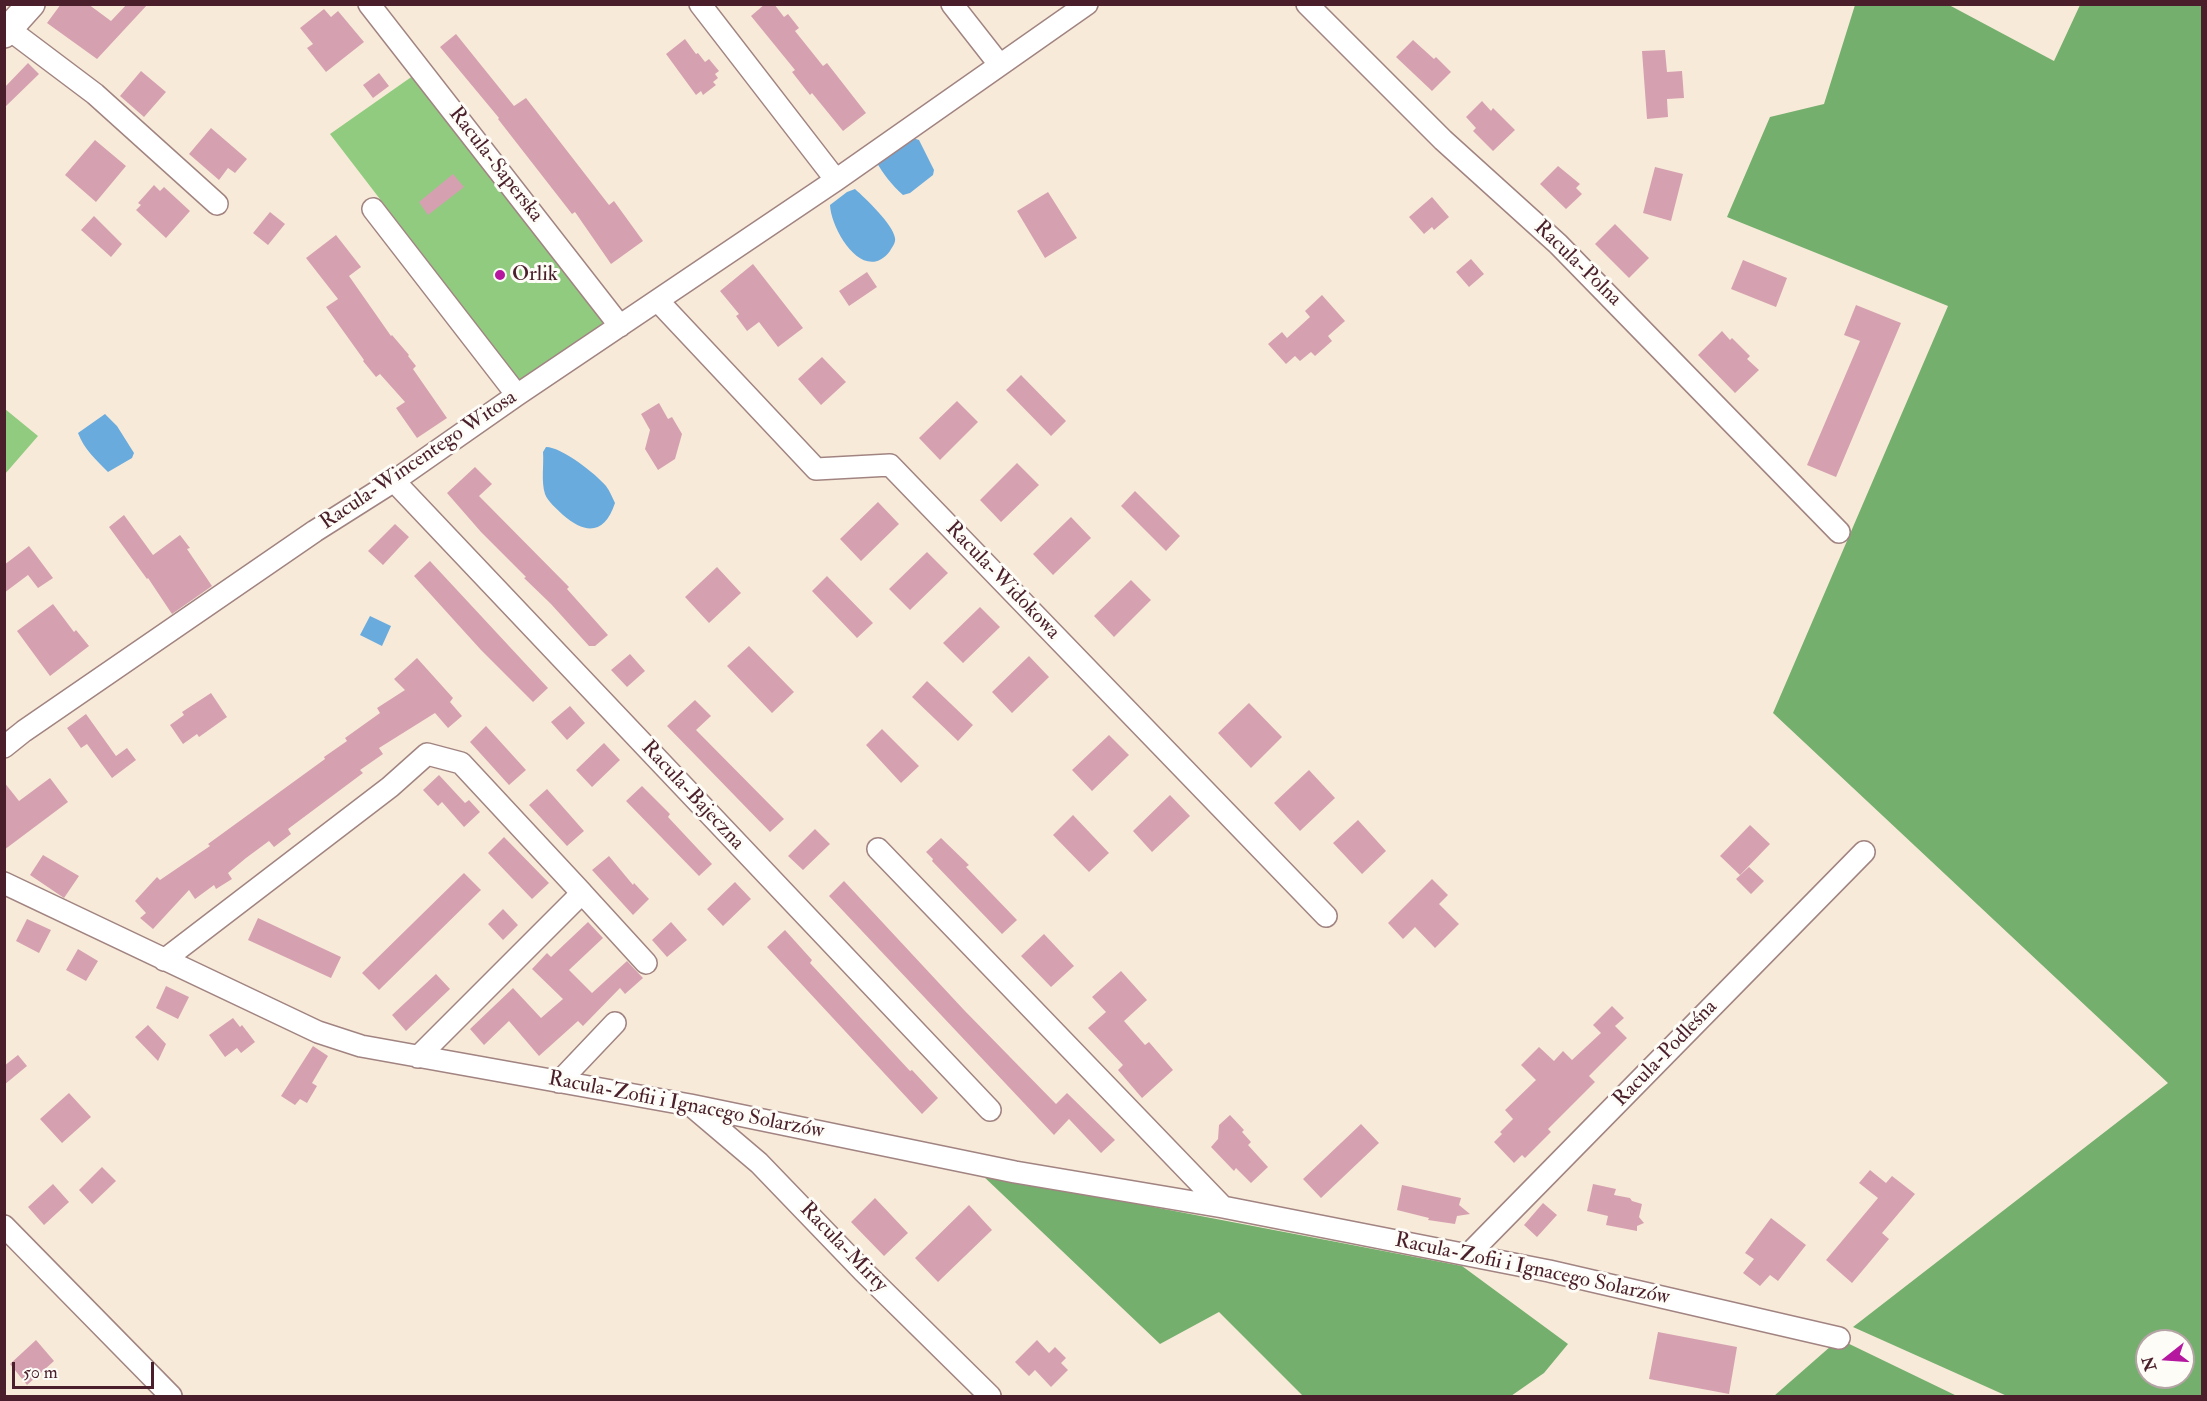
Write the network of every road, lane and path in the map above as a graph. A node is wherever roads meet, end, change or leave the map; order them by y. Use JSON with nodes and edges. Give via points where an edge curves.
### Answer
{"nodes":[{"id":1,"x":32,"y":4,"type":"edge"},
{"id":2,"x":369,"y":4,"type":"edge"},
{"id":3,"x":700,"y":4,"type":"edge"},
{"id":4,"x":952,"y":4,"type":"edge"},
{"id":5,"x":1087,"y":4,"type":"edge"},
{"id":6,"x":1307,"y":4,"type":"edge"},
{"id":7,"x":7,"y":32,"type":"edge"},
{"id":8,"x":999,"y":64,"type":"junction"},
{"id":9,"x":836,"y":180,"type":"junction"},
{"id":10,"x":217,"y":204,"type":"dead end"},
{"id":11,"x":373,"y":209,"type":"dead end"},
{"id":12,"x":658,"y":301,"type":"junction"},
{"id":13,"x":620,"y":326,"type":"junction"},
{"id":14,"x":517,"y":395,"type":"junction"},
{"id":15,"x":394,"y":481,"type":"junction"},
{"id":16,"x":1839,"y":532,"type":"dead end"},
{"id":17,"x":4,"y":747,"type":"edge"},
{"id":18,"x":878,"y":849,"type":"dead end"},
{"id":19,"x":1864,"y":852,"type":"dead end"},
{"id":20,"x":4,"y":883,"type":"edge"},
{"id":21,"x":582,"y":893,"type":"junction"},
{"id":22,"x":1326,"y":916,"type":"dead end"},
{"id":23,"x":164,"y":960,"type":"junction"},
{"id":24,"x":646,"y":963,"type":"dead end"},
{"id":25,"x":615,"y":1023,"type":"dead end"},
{"id":26,"x":418,"y":1056,"type":"junction"},
{"id":27,"x":559,"y":1082,"type":"junction"},
{"id":28,"x":690,"y":1105,"type":"junction"},
{"id":29,"x":990,"y":1110,"type":"dead end"},
{"id":30,"x":1223,"y":1207,"type":"junction"},
{"id":31,"x":4,"y":1226,"type":"edge"},
{"id":32,"x":1468,"y":1255,"type":"junction"},
{"id":33,"x":1839,"y":1338,"type":"dead end"},
{"id":34,"x":171,"y":1396,"type":"edge"},
{"id":35,"x":990,"y":1396,"type":"edge"}],
"edges":[{"from":1,"to":7,"type":"street"},
{"from":2,"to":13,"type":"street","name":"Racula-Saperska"},
{"from":3,"to":9,"type":"street"},
{"from":4,"to":8,"type":"street"},
{"from":5,"to":8,"type":"street","name":"Racula-Wincentego Witosa"},
{"from":6,"to":16,"type":"street","name":"Racula-Polna","via":[[1443,140],[1558,244]]},
{"from":7,"to":10,"type":"street","via":[[95,94]]},
{"from":8,"to":9,"type":"street","name":"Racula-Wincentego Witosa"},
{"from":9,"to":12,"type":"street","name":"Racula-Wincentego Witosa"},
{"from":11,"to":14,"type":"street"},
{"from":12,"to":13,"type":"street","name":"Racula-Wincentego Witosa"},
{"from":12,"to":22,"type":"street","name":"Racula-Widokowa","via":[[816,469],[890,465]]},
{"from":13,"to":14,"type":"street","name":"Racula-Wincentego Witosa"},
{"from":14,"to":15,"type":"street","name":"Racula-Wincentego Witosa"},
{"from":15,"to":17,"type":"street","name":"Racula-Wincentego Witosa","via":[[315,531]]},
{"from":15,"to":29,"type":"street","name":"Racula-Bajeczna"},
{"from":18,"to":30,"type":"street"},
{"from":19,"to":32,"type":"street","name":"Racula-Podleśna"},
{"from":20,"to":23,"type":"street","name":"Racula-Zofii i Ignacego Solarzów"},
{"from":21,"to":23,"type":"street","via":[[461,763],[427,754],[390,787]]},
{"from":21,"to":24,"type":"street"},
{"from":21,"to":26,"type":"street"},
{"from":23,"to":26,"type":"street","name":"Racula-Zofii i Ignacego Solarzów","via":[[318,1032],[361,1046]]},
{"from":25,"to":27,"type":"street"},
{"from":26,"to":27,"type":"street","name":"Racula-Zofii i Ignacego Solarzów"},
{"from":27,"to":28,"type":"street","name":"Racula-Zofii i Ignacego Solarzów"},
{"from":28,"to":30,"type":"street","name":"Racula-Zofii i Ignacego Solarzów","via":[[1015,1172]]},
{"from":28,"to":35,"type":"street","name":"Racula-Mirty","via":[[759,1163]]},
{"from":30,"to":32,"type":"street","name":"Racula-Zofii i Ignacego Solarzów"},
{"from":31,"to":34,"type":"street"},
{"from":32,"to":33,"type":"street","name":"Racula-Zofii i Ignacego Solarzów"}]}
